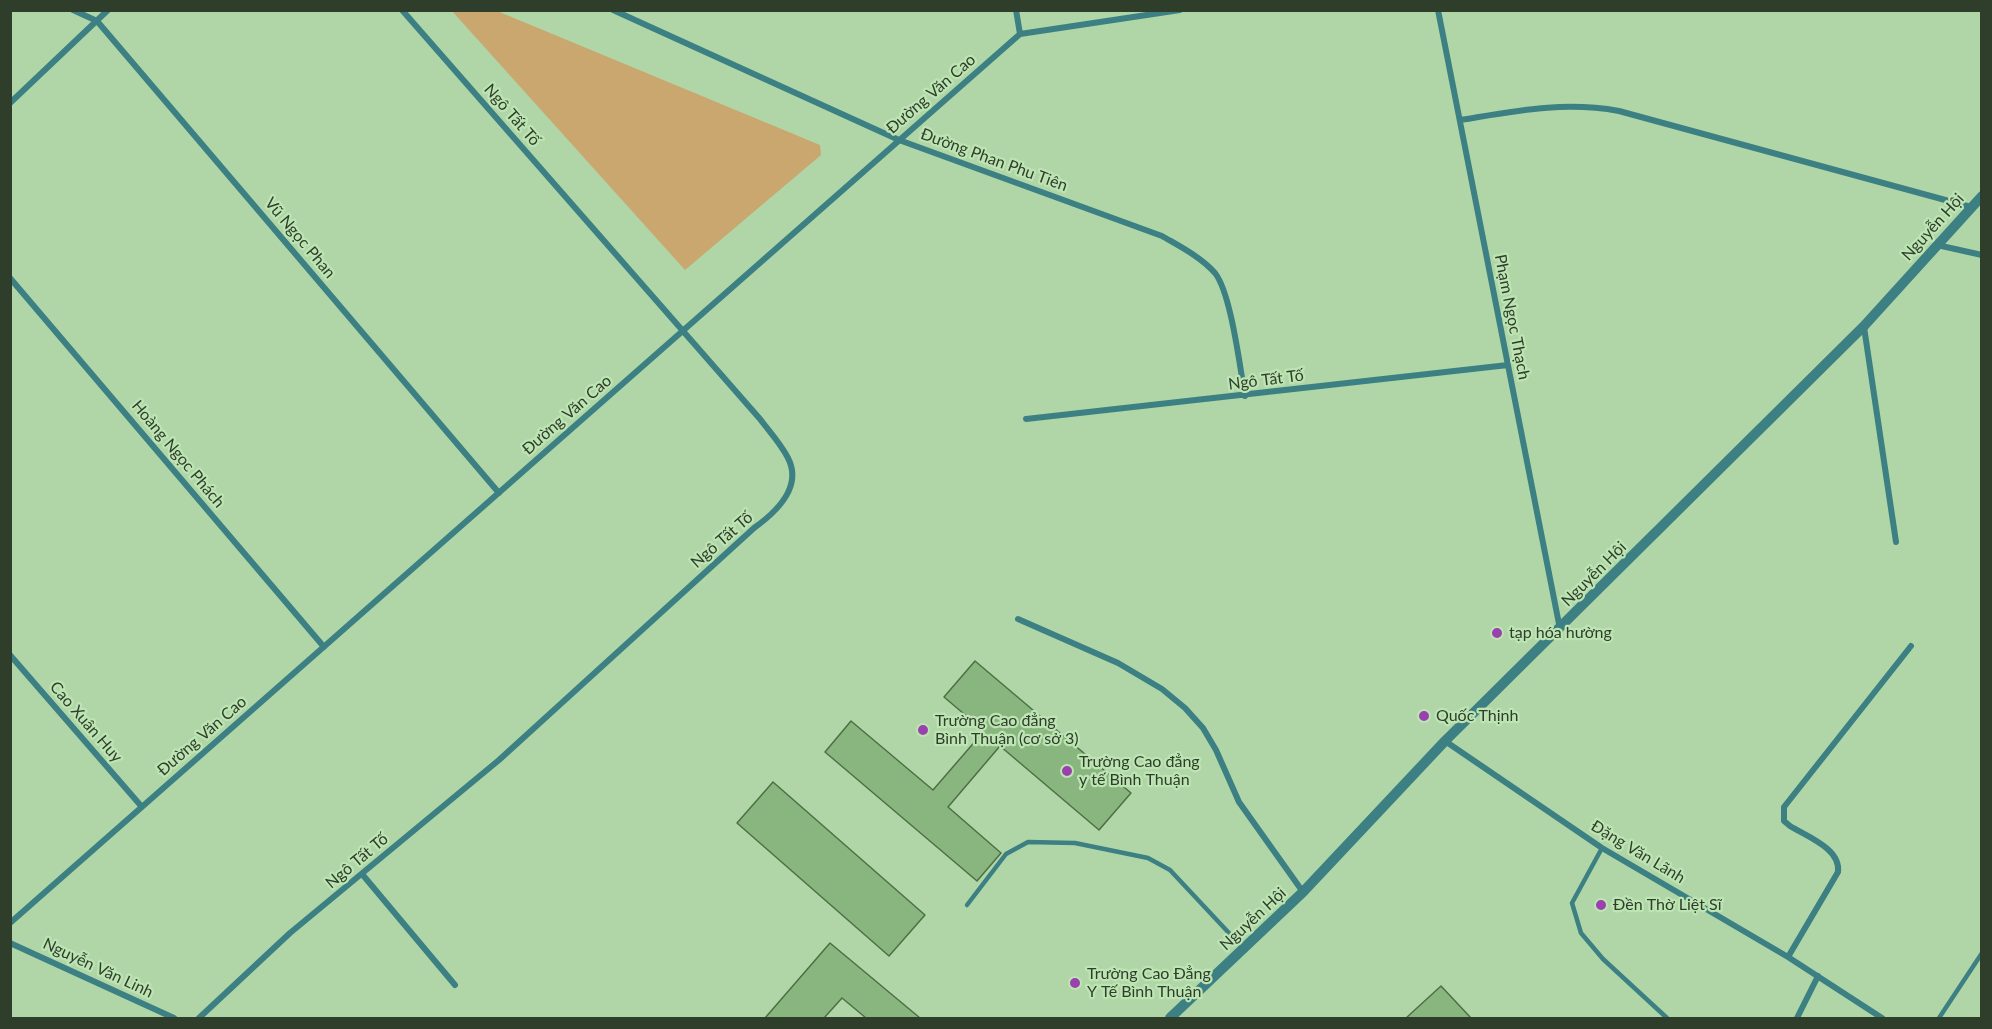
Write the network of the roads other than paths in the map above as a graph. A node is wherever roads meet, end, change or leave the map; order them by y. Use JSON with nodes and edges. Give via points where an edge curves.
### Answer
{"nodes":[{"id":1,"x":73,"y":10,"type":"edge"},
{"id":2,"x":108,"y":10,"type":"edge"},
{"id":3,"x":402,"y":10,"type":"edge"},
{"id":4,"x":613,"y":10,"type":"edge"},
{"id":5,"x":1016,"y":10,"type":"edge"},
{"id":6,"x":1180,"y":10,"type":"edge"},
{"id":7,"x":1438,"y":10,"type":"edge"},
{"id":8,"x":97,"y":21,"type":"junction"},
{"id":9,"x":1020,"y":34,"type":"junction"},
{"id":10,"x":10,"y":103,"type":"edge"},
{"id":11,"x":1460,"y":120,"type":"junction"},
{"id":12,"x":899,"y":140,"type":"junction"},
{"id":13,"x":1982,"y":196,"type":"edge"},
{"id":14,"x":1971,"y":207,"type":"junction"},
{"id":15,"x":1936,"y":245,"type":"junction"},
{"id":16,"x":1982,"y":255,"type":"edge"},
{"id":17,"x":10,"y":278,"type":"edge"},
{"id":18,"x":1864,"y":326,"type":"junction"},
{"id":19,"x":683,"y":331,"type":"junction"},
{"id":20,"x":1508,"y":365,"type":"junction"},
{"id":21,"x":1245,"y":396,"type":"junction"},
{"id":22,"x":1026,"y":419,"type":"dead end"},
{"id":23,"x":499,"y":493,"type":"junction"},
{"id":24,"x":1896,"y":542,"type":"dead end"},
{"id":25,"x":1018,"y":619,"type":"dead end"},
{"id":26,"x":1560,"y":629,"type":"junction"},
{"id":27,"x":1911,"y":646,"type":"dead end"},
{"id":28,"x":324,"y":647,"type":"junction"},
{"id":29,"x":10,"y":654,"type":"edge"},
{"id":30,"x":1445,"y":741,"type":"junction"},
{"id":31,"x":142,"y":807,"type":"junction"},
{"id":32,"x":1602,"y":848,"type":"junction"},
{"id":33,"x":362,"y":874,"type":"junction"},
{"id":34,"x":1304,"y":892,"type":"junction"},
{"id":35,"x":967,"y":905,"type":"dead end"},
{"id":36,"x":10,"y":923,"type":"edge"},
{"id":37,"x":10,"y":943,"type":"edge"},
{"id":38,"x":1243,"y":948,"type":"junction"},
{"id":39,"x":1982,"y":952,"type":"edge"},
{"id":40,"x":1788,"y":957,"type":"junction"},
{"id":41,"x":1818,"y":976,"type":"junction"},
{"id":42,"x":455,"y":986,"type":"dead end"},
{"id":43,"x":174,"y":1018,"type":"edge"},
{"id":44,"x":199,"y":1018,"type":"edge"},
{"id":45,"x":1170,"y":1018,"type":"edge"},
{"id":46,"x":1668,"y":1018,"type":"edge"},
{"id":47,"x":1797,"y":1018,"type":"edge"},
{"id":48,"x":1882,"y":1018,"type":"edge"},
{"id":49,"x":1939,"y":1018,"type":"edge"}],
"edges":[{"from":1,"to":8,"type":"street","name":"Vũ Ngọc Phan"},
{"from":2,"to":8,"type":"street"},
{"from":3,"to":19,"type":"street","name":"Ngô Tất Tố"},
{"from":4,"to":12,"type":"street","name":"Đường Phan Phu Tiên"},
{"from":5,"to":9,"type":"street"},
{"from":6,"to":9,"type":"street"},
{"from":7,"to":11,"type":"street","name":"Phạm Ngọc Thạch"},
{"from":8,"to":10,"type":"street"},
{"from":8,"to":23,"type":"street","name":"Vũ Ngọc Phan"},
{"from":9,"to":12,"type":"street","name":"Đường Văn Cao"},
{"from":11,"to":14,"type":"street","via":[[1554,105],[1590,105]]},
{"from":11,"to":20,"type":"street","name":"Phạm Ngọc Thạch"},
{"from":12,"to":19,"type":"street","name":"Đường Văn Cao"},
{"from":12,"to":21,"type":"street","name":"Đường Phan Phu Tiên","via":[[1162,236],[1193,254],[1216,274],[1225,297]]},
{"from":13,"to":14,"type":"street","name":"Nguyễn Hội"},
{"from":14,"to":15,"type":"street","name":"Nguyễn Hội"},
{"from":15,"to":16,"type":"street"},
{"from":15,"to":18,"type":"street","name":"Nguyễn Hội"},
{"from":17,"to":28,"type":"street","name":"Hoàng Ngọc Phách"},
{"from":18,"to":24,"type":"street"},
{"from":18,"to":26,"type":"street","name":"Nguyễn Hội"},
{"from":19,"to":23,"type":"street","name":"Đường Văn Cao"},
{"from":19,"to":33,"type":"street","name":"Ngô Tất Tố","via":[[760,419],[789,459],[792,478],[785,501],[500,760]]},
{"from":20,"to":21,"type":"street","name":"Ngô Tất Tố"},
{"from":20,"to":26,"type":"street","name":"Phạm Ngọc Thạch"},
{"from":21,"to":22,"type":"street","name":"Ngô Tất Tố"},
{"from":23,"to":28,"type":"street","name":"Đường Văn Cao"},
{"from":25,"to":34,"type":"street","via":[[1118,663],[1185,708],[1216,750],[1239,802]]},
{"from":26,"to":30,"type":"street","name":"Nguyễn Hội"},
{"from":27,"to":40,"type":"street","via":[[1784,807],[1784,821],[1835,854],[1839,863],[1838,872]]},
{"from":28,"to":31,"type":"street","name":"Đường Văn Cao"},
{"from":29,"to":31,"type":"street","name":"Cao Xuân Huy"},
{"from":30,"to":32,"type":"street","name":"Đặng Văn Lãnh"},
{"from":30,"to":34,"type":"street","name":"Nguyễn Hội"},
{"from":31,"to":36,"type":"street","name":"Đường Văn Cao"},
{"from":32,"to":40,"type":"street","name":"Đặng Văn Lãnh"},
{"from":32,"to":46,"type":"lane","via":[[1572,903],[1581,933],[1603,959]]},
{"from":33,"to":42,"type":"street"},
{"from":33,"to":44,"type":"street","name":"Ngô Tất Tố","via":[[290,933]]},
{"from":34,"to":38,"type":"street","name":"Nguyễn Hội"},
{"from":35,"to":38,"type":"lane","via":[[1006,854],[1029,842],[1075,843],[1148,858],[1170,870]]},
{"from":37,"to":43,"type":"street","name":"Nguyễn Văn Linh"},
{"from":38,"to":45,"type":"street","name":"Nguyễn Hội"},
{"from":39,"to":49,"type":"lane"},
{"from":40,"to":41,"type":"street","name":"Đặng Văn Lãnh"},
{"from":41,"to":47,"type":"street"},
{"from":41,"to":48,"type":"street","name":"Đặng Văn Lãnh"}]}
